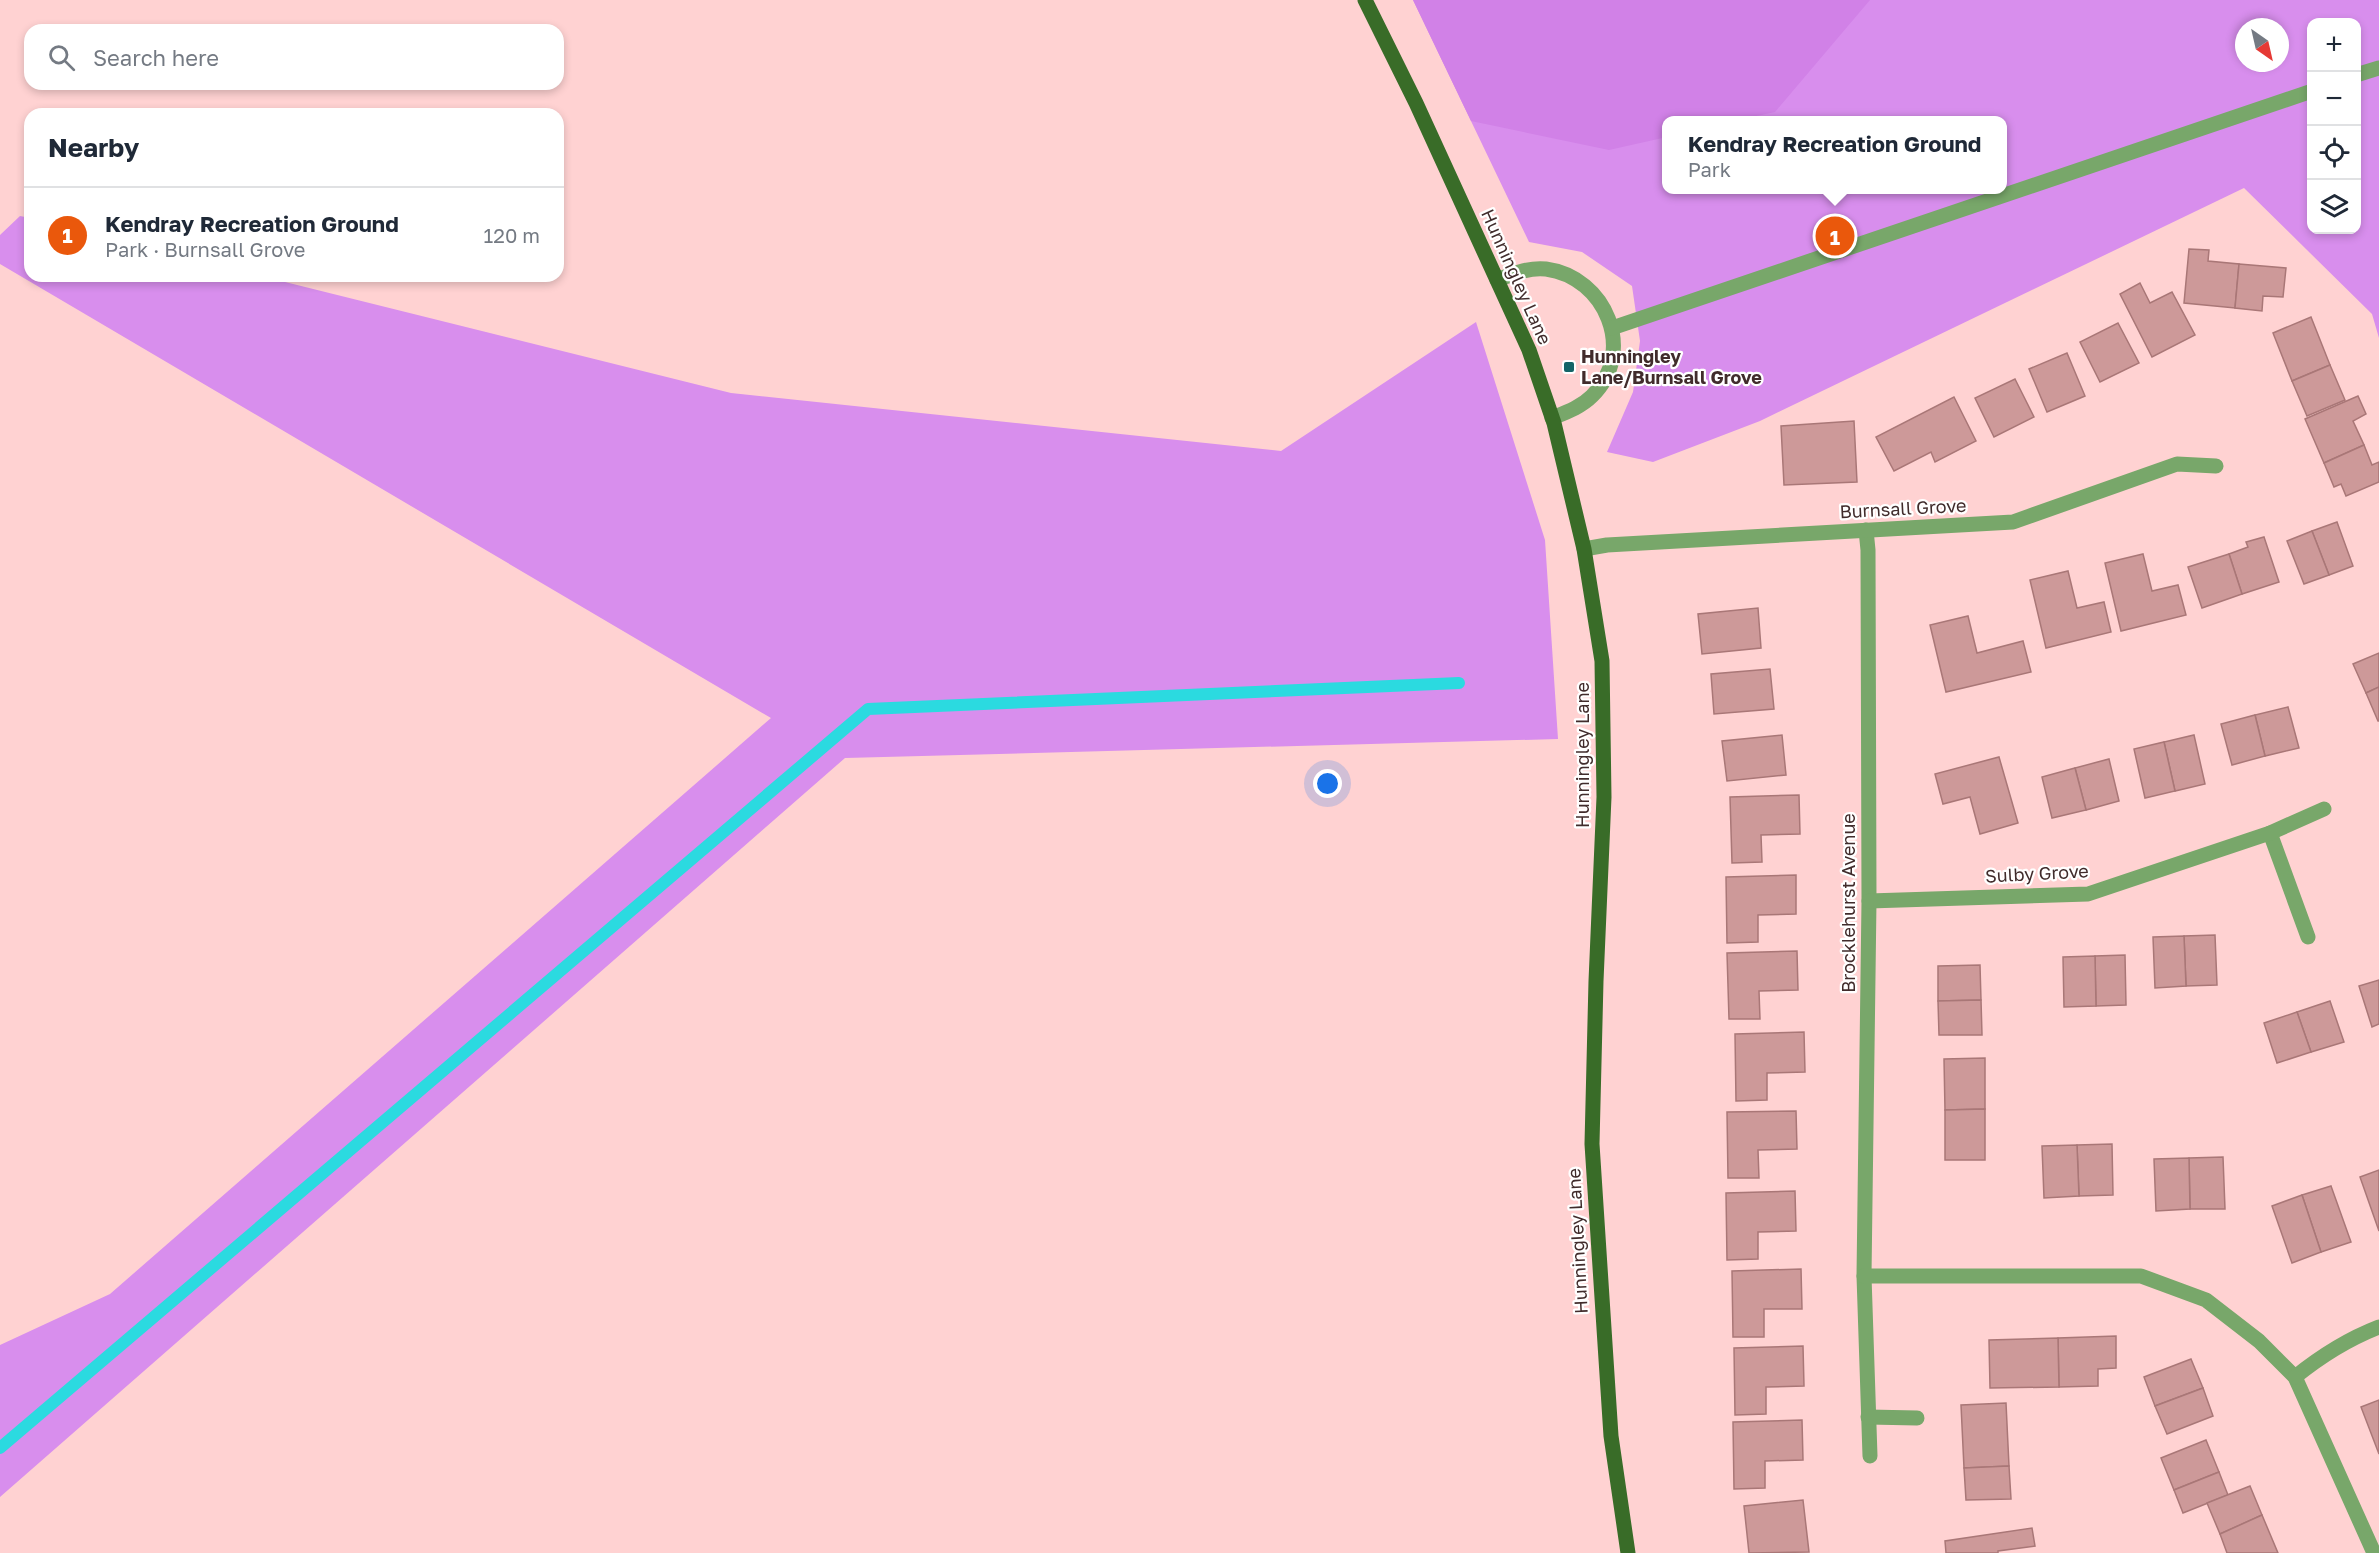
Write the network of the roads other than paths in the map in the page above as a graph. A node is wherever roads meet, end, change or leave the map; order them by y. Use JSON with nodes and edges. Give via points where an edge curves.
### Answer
{"nodes":[{"id":1,"x":1365,"y":0,"type":"edge"},
{"id":2,"x":2379,"y":68,"type":"edge"},
{"id":3,"x":2361,"y":73,"type":"edge"},
{"id":4,"x":2307,"y":93,"type":"edge"},
{"id":5,"x":1497,"y":280,"type":"junction"},
{"id":6,"x":1612,"y":328,"type":"junction"},
{"id":7,"x":1552,"y":418,"type":"junction"},
{"id":8,"x":2216,"y":466,"type":"dead end"},
{"id":9,"x":1866,"y":530,"type":"junction"},
{"id":10,"x":1584,"y":549,"type":"junction"},
{"id":11,"x":2324,"y":809,"type":"dead end"},
{"id":12,"x":2270,"y":833,"type":"junction"},
{"id":13,"x":1869,"y":902,"type":"junction"},
{"id":14,"x":2308,"y":937,"type":"dead end"},
{"id":15,"x":1864,"y":1276,"type":"junction"},
{"id":16,"x":2379,"y":1327,"type":"edge"},
{"id":17,"x":2295,"y":1377,"type":"junction"},
{"id":18,"x":1868,"y":1417,"type":"junction"},
{"id":19,"x":1917,"y":1418,"type":"dead end"},
{"id":20,"x":1870,"y":1456,"type":"dead end"},
{"id":21,"x":1628,"y":1553,"type":"edge"},
{"id":22,"x":2374,"y":1553,"type":"edge"}],
"edges":[{"from":1,"to":5,"type":"main road","name":"Hunningley Lane"},
{"from":2,"to":3,"type":"street"},
{"from":4,"to":6,"type":"street"},
{"from":5,"to":6,"type":"street","via":[[1520,270],[1544,268],[1567,274],[1588,287],[1603,305]]},
{"from":5,"to":7,"type":"main road","name":"Hunningley Lane","via":[[1529,350]]},
{"from":6,"to":7,"type":"street","via":[[1613,352],[1607,375],[1593,395],[1574,410]]},
{"from":7,"to":10,"type":"main road","name":"Hunningley Lane"},
{"from":8,"to":9,"type":"street","name":"Burnsall Grove","via":[[2177,464],[2013,522]]},
{"from":9,"to":10,"type":"street","name":"Burnsall Grove"},
{"from":9,"to":13,"type":"street","name":"Brocklehurst Avenue"},
{"from":10,"to":21,"type":"main road","name":"Hunningley Lane","via":[[1602,660],[1604,752],[1592,1144],[1611,1436]]},
{"from":11,"to":12,"type":"street","name":"Sulby Grove"},
{"from":12,"to":13,"type":"street","name":"Sulby Grove","via":[[2088,894]]},
{"from":12,"to":14,"type":"street"},
{"from":13,"to":15,"type":"street","name":"Brocklehurst Avenue"},
{"from":15,"to":17,"type":"street","via":[[2141,1276],[2205,1300],[2259,1341]]},
{"from":15,"to":18,"type":"street","name":"Brocklehurst Avenue"},
{"from":16,"to":17,"type":"street","via":[[2319,1357]]},
{"from":17,"to":22,"type":"street"},
{"from":18,"to":19,"type":"street"},
{"from":18,"to":20,"type":"street","name":"Brocklehurst Avenue"}]}
